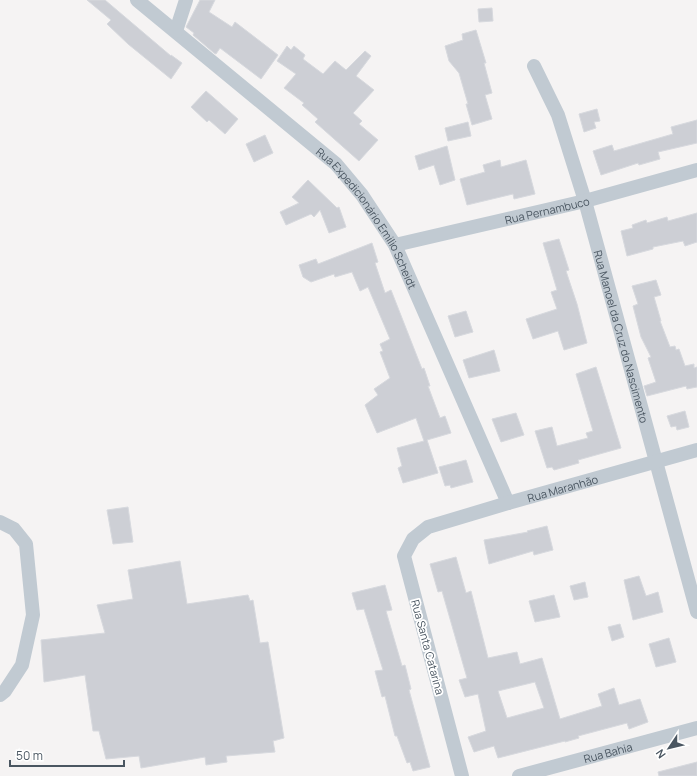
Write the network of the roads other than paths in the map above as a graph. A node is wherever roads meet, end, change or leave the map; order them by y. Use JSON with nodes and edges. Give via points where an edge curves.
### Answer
{"nodes":[{"id":1,"x":137,"y":0,"type":"edge"},
{"id":2,"x":186,"y":0,"type":"edge"},
{"id":3,"x":176,"y":31,"type":"junction"},
{"id":4,"x":534,"y":66,"type":"dead end"},
{"id":5,"x":697,"y":170,"type":"edge"},
{"id":6,"x":585,"y":202,"type":"junction"},
{"id":7,"x":395,"y":245,"type":"junction"},
{"id":8,"x":697,"y":450,"type":"edge"},
{"id":9,"x":655,"y":461,"type":"junction"},
{"id":10,"x":508,"y":503,"type":"junction"},
{"id":11,"x":0,"y":522,"type":"edge"},
{"id":12,"x":428,"y":527,"type":"joint"},
{"id":13,"x":697,"y":612,"type":"edge"},
{"id":14,"x":0,"y":695,"type":"edge"},
{"id":15,"x":697,"y":728,"type":"edge"},
{"id":16,"x":462,"y":776,"type":"edge"},
{"id":17,"x":519,"y":776,"type":"edge"}],
"edges":[{"from":1,"to":3,"type":"street","name":"Rua Expedicionário Emilio Scheidt"},
{"from":2,"to":3,"type":"street"},
{"from":3,"to":7,"type":"street","name":"Rua Expedicionário Emilio Scheidt","via":[[336,164],[362,195]]},
{"from":4,"to":6,"type":"street","name":"Rua Manoel da Cruz do Nascimento","via":[[558,115]]},
{"from":5,"to":6,"type":"street","name":"Rua Pernambuco"},
{"from":6,"to":7,"type":"street","name":"Rua Pernambuco"},
{"from":6,"to":9,"type":"street","name":"Rua Manoel da Cruz do Nascimento"},
{"from":7,"to":10,"type":"street","name":"Rua Expedicionário Emilio Scheidt"},
{"from":8,"to":9,"type":"street","name":"Rua Maranhão"},
{"from":9,"to":10,"type":"street","name":"Rua Maranhão"},
{"from":9,"to":13,"type":"street","name":"Rua Manoel da Cruz do Nascimento"},
{"from":10,"to":12,"type":"street","name":"Rua Maranhão"},
{"from":11,"to":14,"type":"street","via":[[14,529],[26,544],[34,615],[22,665],[6,691]]},
{"from":12,"to":16,"type":"street","name":"Rua Santa Catarina","via":[[413,538],[404,556]]},
{"from":15,"to":17,"type":"street","name":"Rua Bahia"}]}
